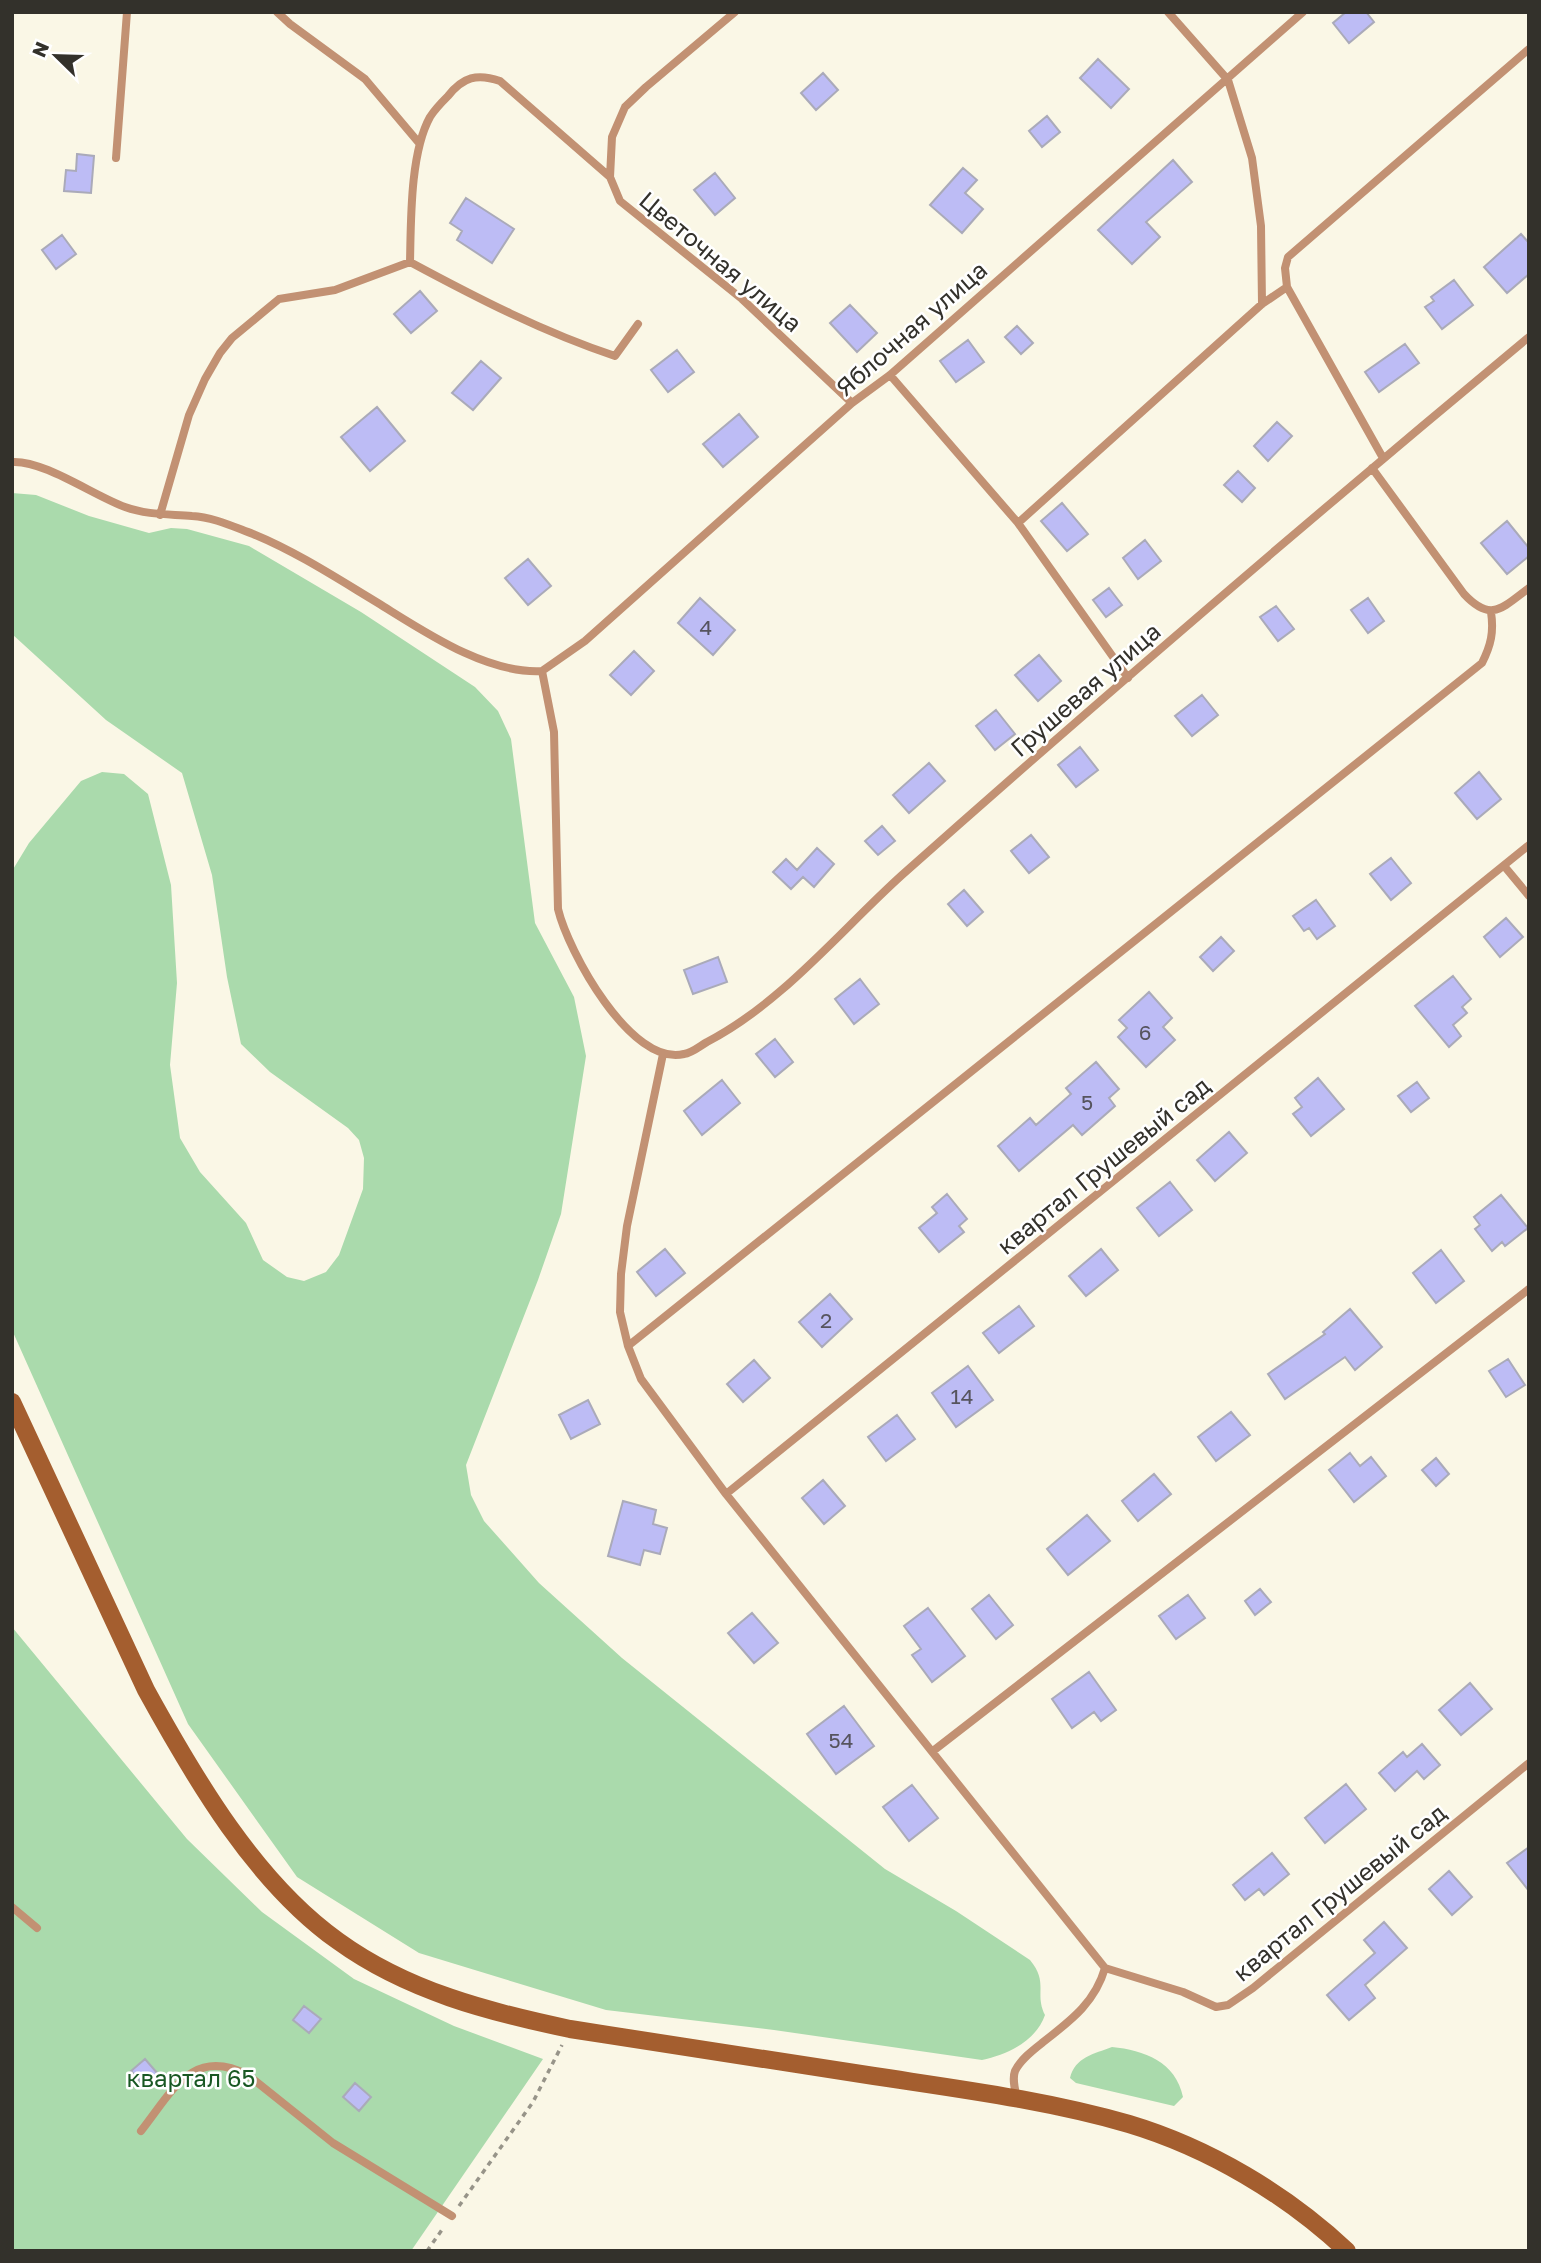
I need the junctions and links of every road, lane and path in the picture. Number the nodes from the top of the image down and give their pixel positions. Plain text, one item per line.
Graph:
1 (127, 12) edge
2 (277, 12) edge
3 (735, 12) edge
4 (1168, 12) edge
5 (1303, 12) edge
6 (1529, 49) edge
7 (1228, 80) junction
8 (419, 144) junction
9 (116, 158) dead end
10 (610, 177) junction
11 (410, 262) junction
12 (1287, 287) junction
13 (1262, 304) junction
14 (638, 324) dead end
15 (1529, 337) edge
16 (890, 375) junction
17 (852, 403) junction
18 (1383, 458) junction
19 (12, 462) edge
20 (1372, 468) junction
21 (160, 516) junction
22 (1018, 523) junction
23 (1529, 588) edge
24 (1491, 612) junction
25 (542, 671) junction
26 (1128, 678) junction
27 (1529, 845) edge
28 (1505, 867) junction
29 (1529, 896) edge
30 (663, 1054) junction
31 (1529, 1289) edge
32 (628, 1346) junction
33 (12, 1402) edge
34 (726, 1494) junction
35 (933, 1751) junction
36 (1529, 1763) edge
37 (12, 1907) edge
38 (37, 1928) dead end
39 (1105, 1968) junction
40 (570, 2029) junction
41 (1017, 2098) junction
42 (141, 2132) dead end
43 (452, 2216) junction
44 (427, 2251) edge
45 (1347, 2251) edge

1 - 9 lane
2 - 8 lane
3 - 10 lane
4 - 7 lane
5 - 7 lane, Яблочная улица
6 - 12 lane
7 - 13 lane
7 - 16 lane, Яблочная улица
8 - 10 lane
8 - 11 lane
10 - 17 lane, Цветочная улица
11 - 14 lane
11 - 21 lane
12 - 13 lane
12 - 18 lane
13 - 22 lane
15 - 18 lane, Грушевая улица
16 - 17 lane, Яблочная улица
16 - 22 lane
17 - 25 lane, Яблочная улица
18 - 20 lane, Грушевая улица
19 - 21 lane
20 - 24 lane
20 - 26 lane, Грушевая улица
21 - 25 lane
22 - 26 lane
23 - 24 lane
24 - 32 lane
25 - 30 lane
26 - 30 lane, Грушевая улица
27 - 28 lane, квартал Грушевый сад
28 - 29 lane
28 - 34 lane, квартал Грушевый сад
30 - 32 lane
31 - 35 lane
32 - 34 lane
33 - 40 street
34 - 35 lane
35 - 39 lane
36 - 39 lane, квартал Грушевый сад
37 - 38 lane
39 - 41 lane
40 - 41 street
40 - 43 path
41 - 45 street
42 - 43 lane
43 - 44 path

